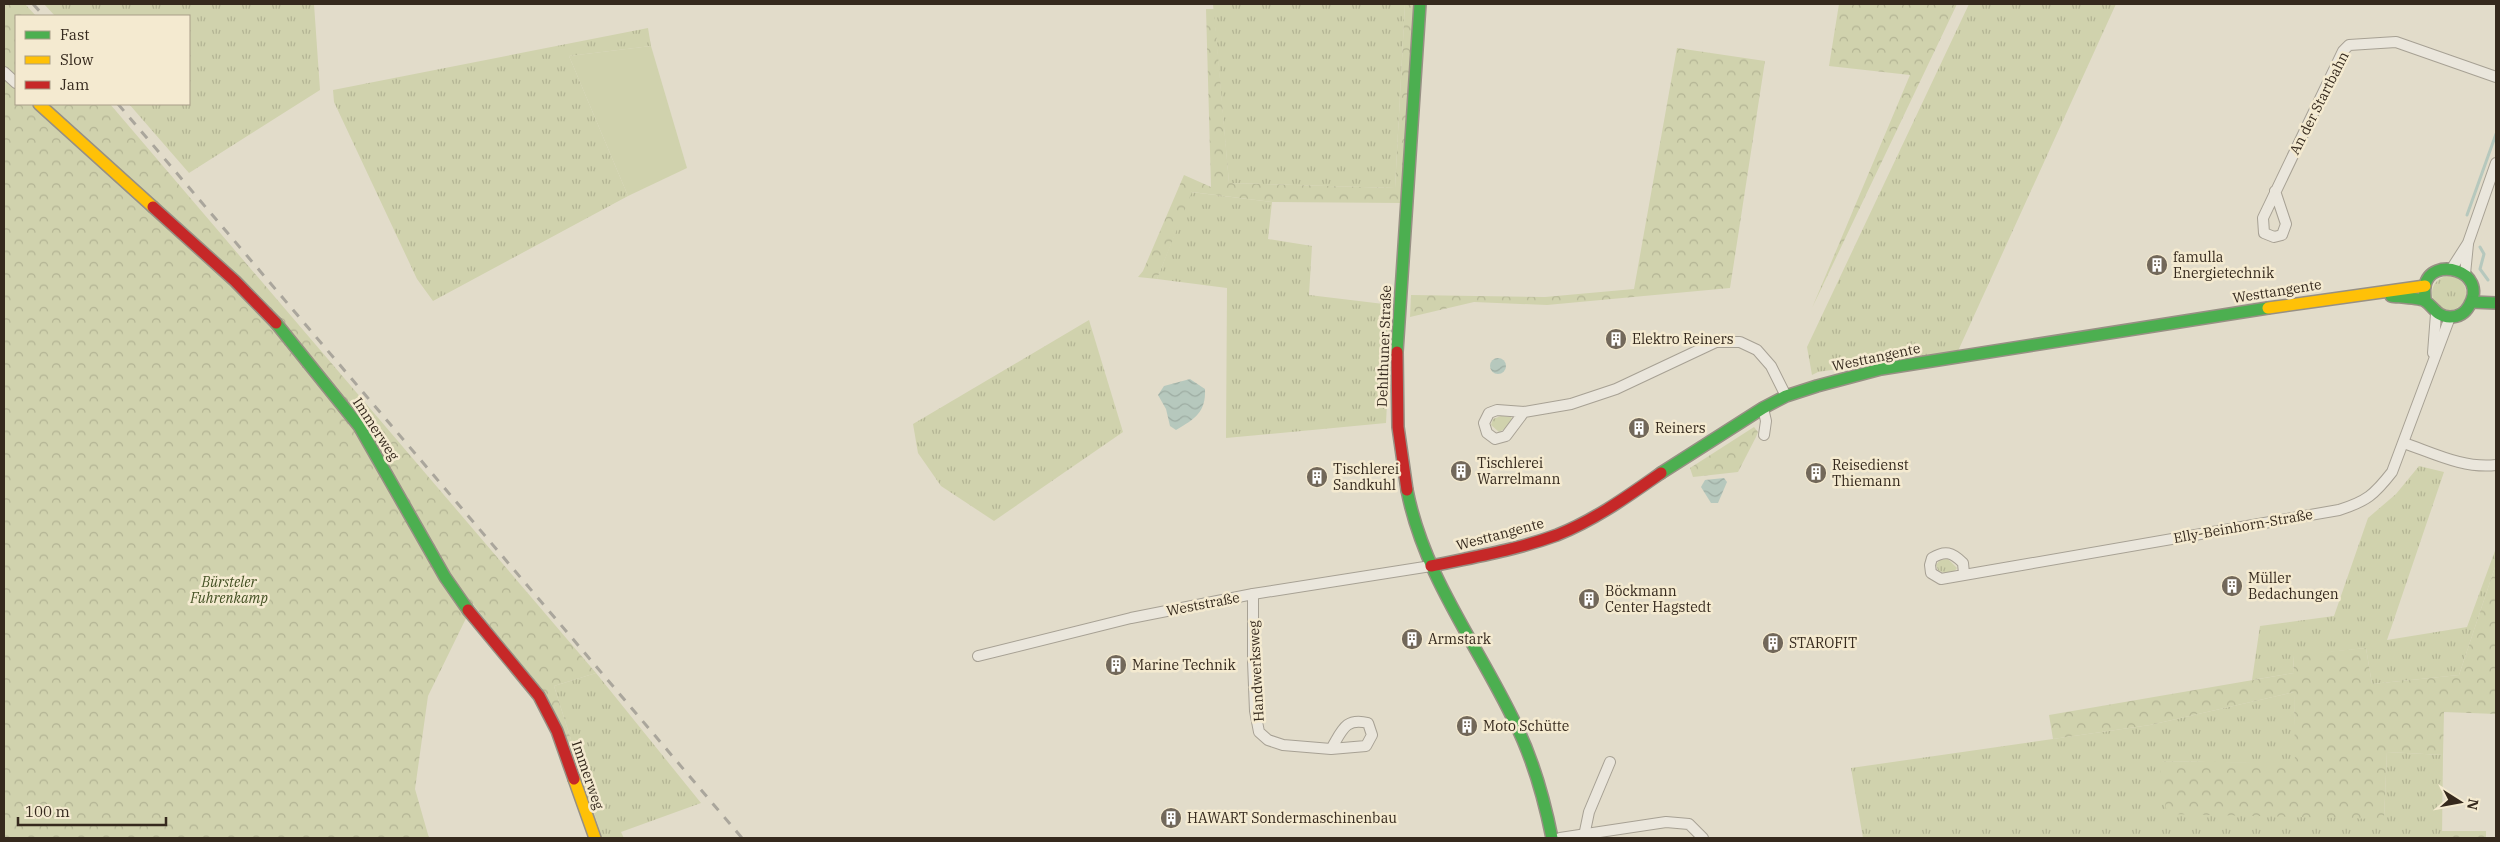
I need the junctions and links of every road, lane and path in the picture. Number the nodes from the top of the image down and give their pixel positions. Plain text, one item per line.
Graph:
1 (1420, 4) edge
2 (4, 72) edge
3 (2496, 77) edge
4 (15, 82) edge
5 (40, 105) edge
6 (2496, 163) edge
7 (2275, 191) dead end
8 (2468, 243) junction
9 (2452, 268) junction
10 (2465, 274) junction
11 (2425, 286) junction
12 (2473, 289) junction
13 (2368, 294) junction
14 (2496, 295) edge
15 (2425, 302) junction
16 (2472, 302) junction
17 (2496, 303) edge
18 (2436, 314) junction
19 (2450, 317) junction
20 (2432, 362) junction
21 (1786, 396) junction
22 (1763, 408) junction
23 (1524, 412) dead end
24 (1764, 435) dead end
25 (2404, 443) junction
26 (2496, 465) edge
27 (1431, 566) junction
28 (1964, 574) dead end
29 (1253, 594) junction
30 (978, 656) dead end
31 (1331, 748) dead end
32 (1610, 762) dead end
33 (1584, 836) junction
34 (594, 838) edge
35 (1552, 838) edge
36 (1560, 838) edge
37 (1703, 838) edge

1 - 27 street, Dehlthuner Straße
2 - 4 street
3 - 7 street, An der Startbahn
5 - 34 street, Immerweg
6 - 8 street
8 - 9 street
8 - 10 street
9 - 10 street
9 - 11 street
10 - 12 street
11 - 13 street, Westtangente
11 - 15 street
12 - 14 street
12 - 16 street
13 - 15 street, Westtangente
13 - 21 street, Westtangente
15 - 18 street
16 - 17 street
16 - 19 street
18 - 19 street
18 - 20 street, Elly-Beinhorn-Straße
19 - 20 street, Elly-Beinhorn-Straße
20 - 25 street, Elly-Beinhorn-Straße
21 - 22 street, Westtangente
21 - 23 street
22 - 24 street
22 - 27 street, Westtangente
25 - 26 street
25 - 28 street, Elly-Beinhorn-Straße
27 - 29 street, Weststraße
27 - 35 street, Dehlthuner Straße
29 - 30 street, Weststraße
29 - 31 street, Handwerksweg
32 - 33 street
33 - 36 street
33 - 37 street

